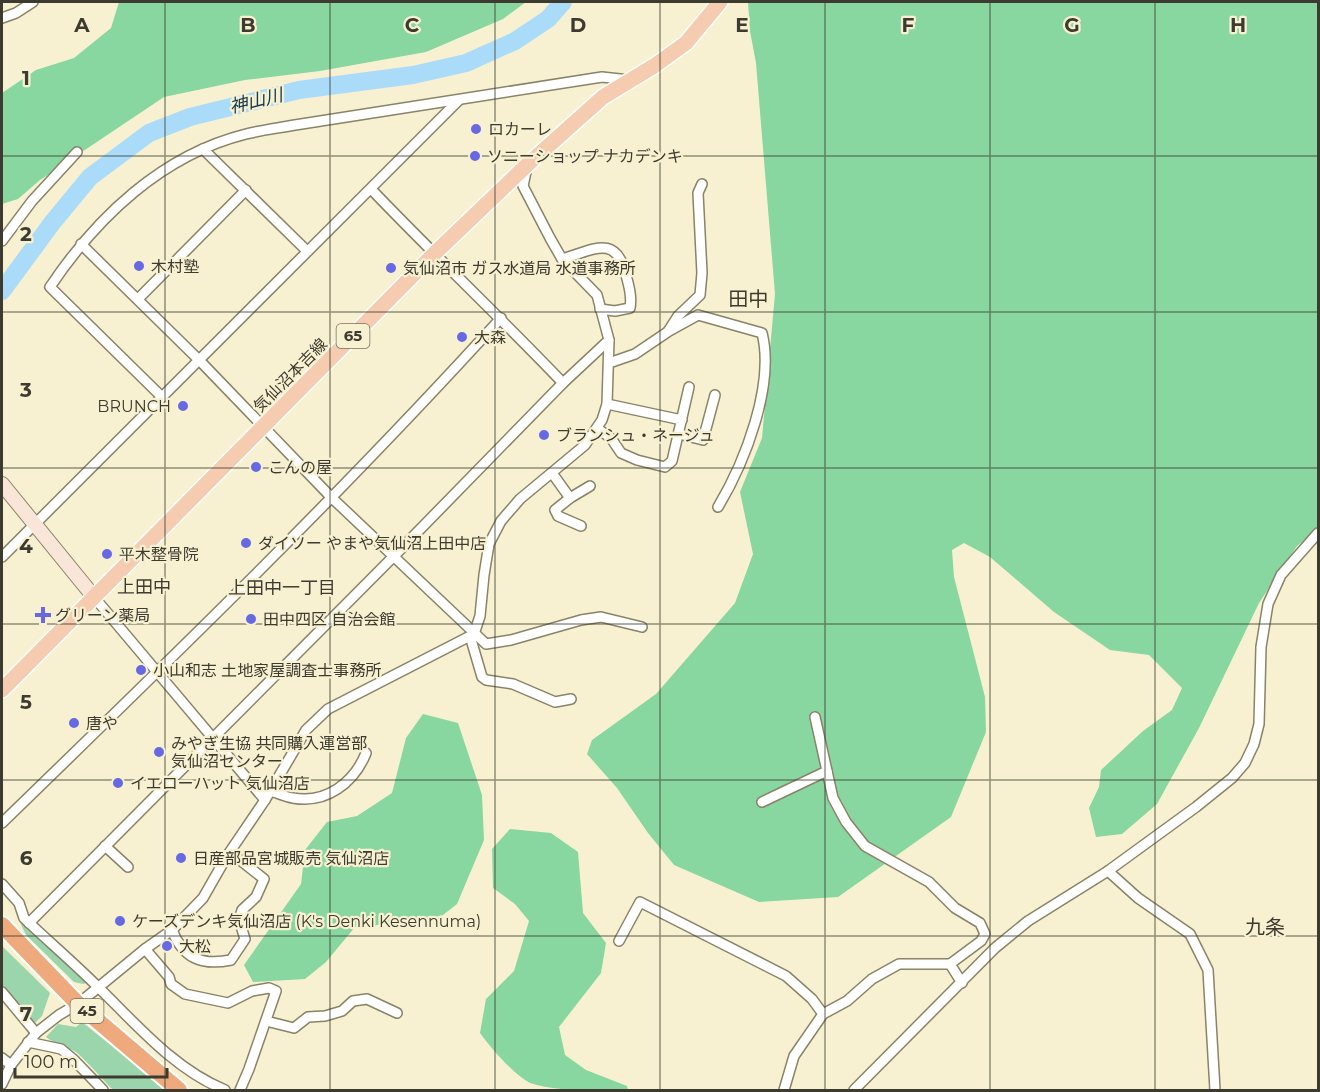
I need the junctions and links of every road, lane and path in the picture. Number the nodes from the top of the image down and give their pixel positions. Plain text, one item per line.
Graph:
1 (720, 2) edge
2 (28, 3) edge
3 (2, 18) edge
4 (629, 80) junction
5 (459, 100) junction
6 (203, 149) junction
7 (77, 152) dead end
8 (527, 165) junction
9 (702, 184) dead end
10 (371, 189) junction
11 (246, 190) junction
12 (2, 240) edge
13 (81, 244) junction
14 (307, 251) junction
15 (434, 254) junction
16 (562, 259) junction
17 (138, 299) junction
18 (600, 309) junction
19 (501, 318) junction
20 (669, 331) junction
21 (609, 340) junction
22 (200, 361) junction
23 (609, 363) junction
24 (563, 383) junction
25 (689, 387) dead end
26 (716, 395) dead end
27 (162, 397) junction
28 (607, 404) junction
29 (681, 420) junction
30 (263, 428) junction
31 (598, 429) junction
32 (679, 434) junction
33 (552, 473) junction
34 (2, 484) edge
35 (590, 486) dead end
36 (331, 497) junction
37 (570, 498) junction
38 (718, 507) dead end
39 (35, 524) junction
40 (581, 526) dead end
41 (1318, 533) edge
42 (2, 556) edge
43 (394, 556) junction
44 (94, 597) junction
45 (642, 627) dead end
46 (472, 635) junction
47 (158, 671) junction
48 (2, 690) edge
49 (571, 699) dead end
50 (815, 717) dead end
51 (213, 738) junction
52 (366, 753) dead end
53 (826, 771) junction
54 (270, 791) junction
55 (265, 800) junction
56 (762, 802) dead end
57 (2, 823) edge
58 (105, 846) junction
59 (230, 852) junction
60 (128, 867) dead end
61 (1108, 871) junction
62 (2, 884) edge
63 (29, 922) junction
64 (2, 925) edge
65 (172, 930) junction
66 (619, 941) dead end
67 (145, 949) junction
68 (950, 964) junction
69 (962, 983) junction
70 (98, 987) junction
71 (2, 992) edge
72 (78, 1004) junction
73 (397, 1013) dead end
74 (823, 1014) junction
75 (266, 1021) junction
76 (36, 1033) junction
77 (28, 1042) junction
78 (2, 1058) edge
79 (11, 1065) junction
80 (2, 1084) edge
81 (103, 1090) edge
82 (179, 1090) edge
83 (225, 1090) edge
84 (240, 1090) edge
85 (784, 1090) edge
86 (854, 1090) edge
87 (1215, 1090) edge

1 - 4 main road, 気仙沼本吉線 / 65
2 - 3 street
4 - 5 street
4 - 8 main road, 気仙沼本吉線 / 65
5 - 6 street
5 - 10 street
6 - 11 street
6 - 13 street
7 - 12 street
8 - 15 main road, 気仙沼本吉線 / 65
8 - 16 street
9 - 20 street
10 - 14 street
10 - 15 street
11 - 14 street
11 - 17 street
13 - 17 street
13 - 27 street
14 - 22 street
15 - 19 street
15 - 30 main road, 気仙沼本吉線 / 65
16 - 18 street
16 - 18 street
17 - 22 street
18 - 21 street
19 - 24 street
19 - 36 street
20 - 23 street
20 - 38 street
21 - 23 street
21 - 24 street
22 - 27 street
22 - 30 street
23 - 28 street
24 - 43 street
25 - 29 street
26 - 32 street
27 - 39 street
28 - 29 street
28 - 31 street
29 - 32 street
30 - 36 street
30 - 44 main road, 気仙沼本吉線 / 65
31 - 32 street
31 - 33 street
33 - 37 street
33 - 46 street
34 - 39 street
35 - 37 street
36 - 43 street
36 - 47 street
37 - 40 street
39 - 42 street
39 - 44 street
41 - 61 street
43 - 46 street
43 - 51 street
44 - 47 street
44 - 48 main road, 気仙沼本吉線 / 65
45 - 46 street
46 - 49 street
46 - 54 street
47 - 51 street
47 - 57 street
50 - 53 street
51 - 55 street
51 - 58 street
52 - 54 street
53 - 56 street
53 - 68 street
54 - 55 street
55 - 59 street
58 - 60 street
58 - 63 street
59 - 65 street
59 - 65 street
61 - 69 street
61 - 87 street
62 - 63 street
63 - 70 street
64 - 72 highway, 45
65 - 67 street
66 - 74 street
67 - 70 street
67 - 75 street
68 - 69 street
68 - 74 street
69 - 86 street
70 - 72 street
70 - 83 street
71 - 76 street
72 - 76 street
72 - 82 highway, 45
73 - 75 street
74 - 85 street
75 - 84 street
76 - 77 street
77 - 79 street
77 - 81 street
78 - 79 street
79 - 80 street

